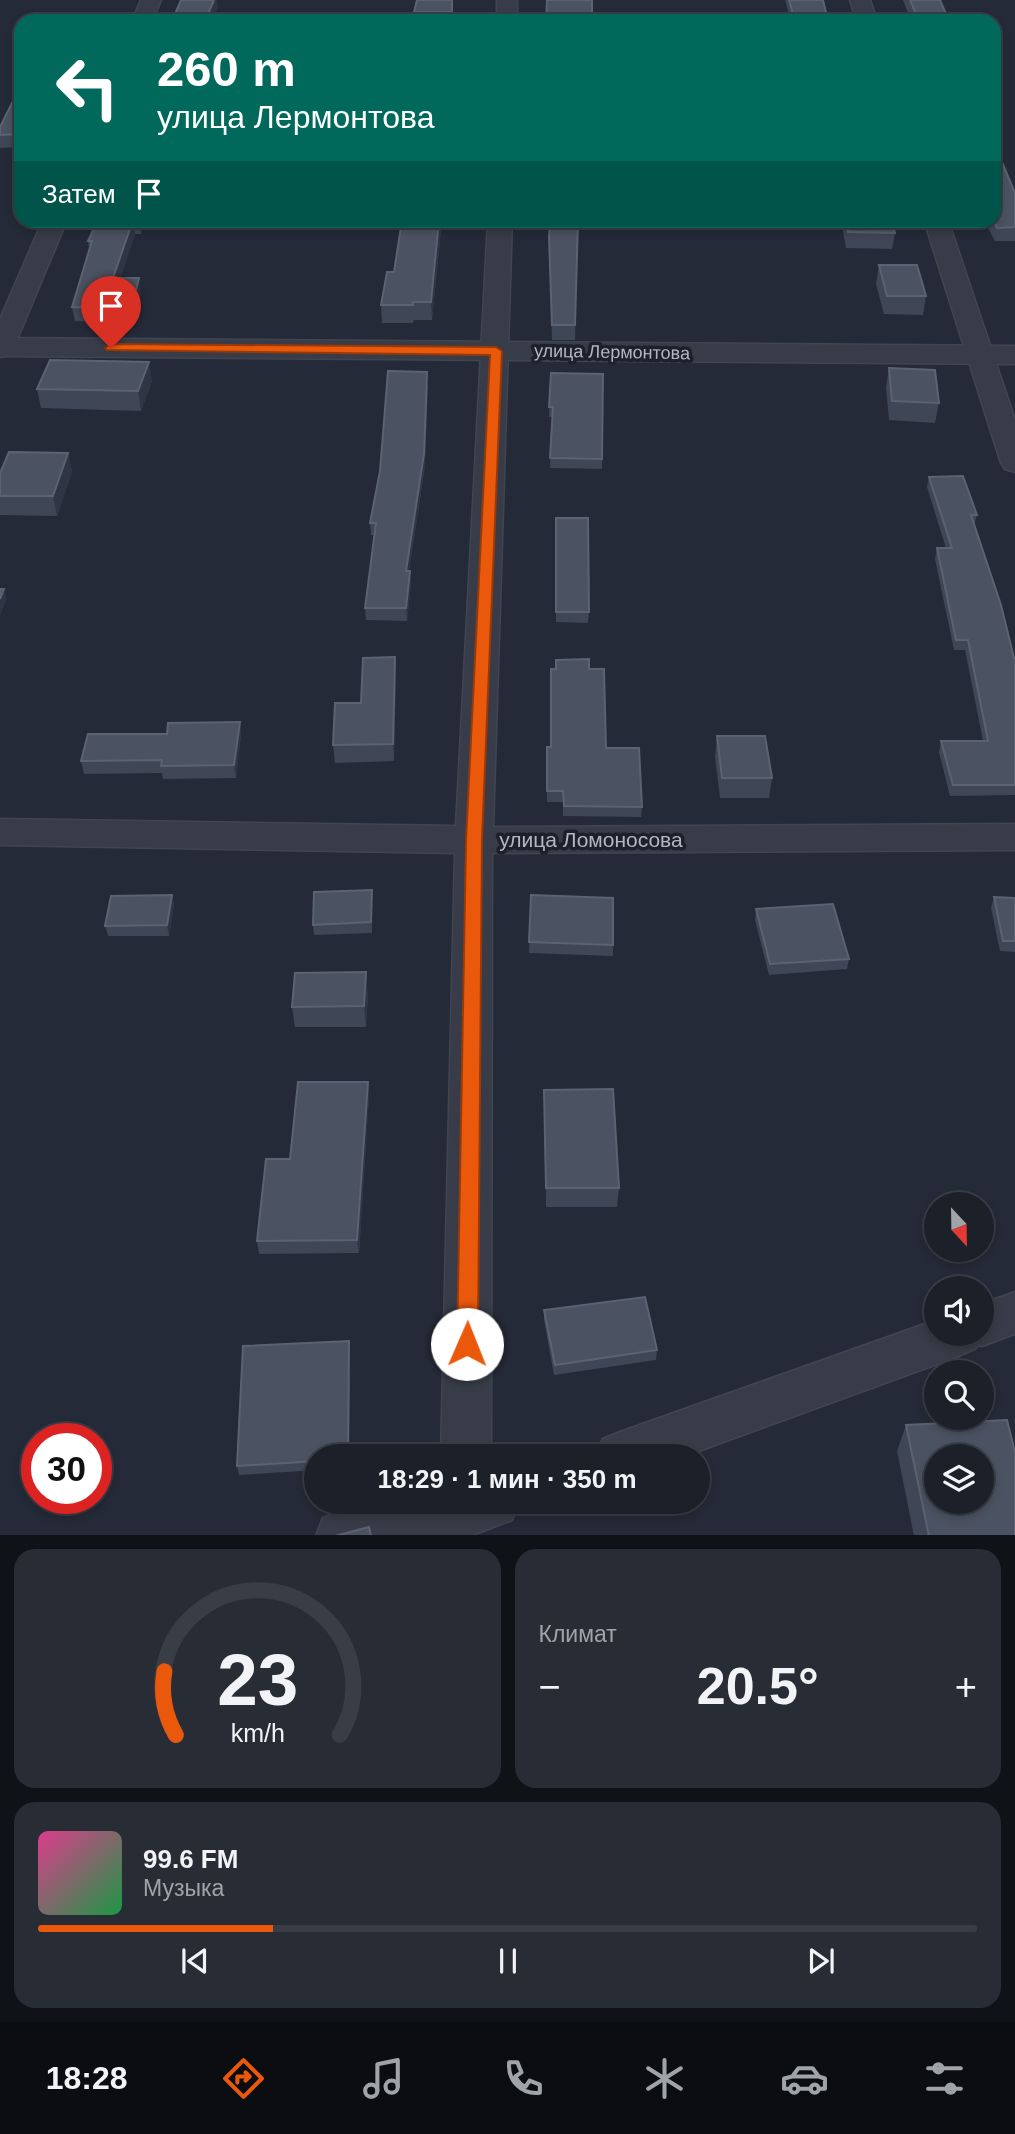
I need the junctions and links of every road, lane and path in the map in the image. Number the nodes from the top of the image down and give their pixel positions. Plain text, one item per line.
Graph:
1 (52, 228) edge
2 (500, 228) edge
3 (939, 228) edge
4 (0, 347) edge
5 (496, 351) junction
6 (982, 355) junction
7 (1015, 355) edge
8 (1015, 463) edge
9 (0, 832) edge
10 (1015, 837) edge
11 (474, 840) junction
12 (1015, 1314) edge
13 (994, 1321) edge
14 (927, 1346) edge
15 (466, 1444) edge
16 (653, 1444) edge
17 (466, 1514) edge
18 (341, 1535) edge

1 - 4 street
2 - 5 street
3 - 6 street
4 - 5 street, улица Лермонтова
5 - 6 street, улица Лермонтова
5 - 11 street
6 - 7 street, улица Лермонтова
6 - 8 street
9 - 11 street, улица Ломоносова
10 - 11 street, улица Ломоносова
11 - 15 street
12 - 13 street
14 - 16 street
17 - 18 street

